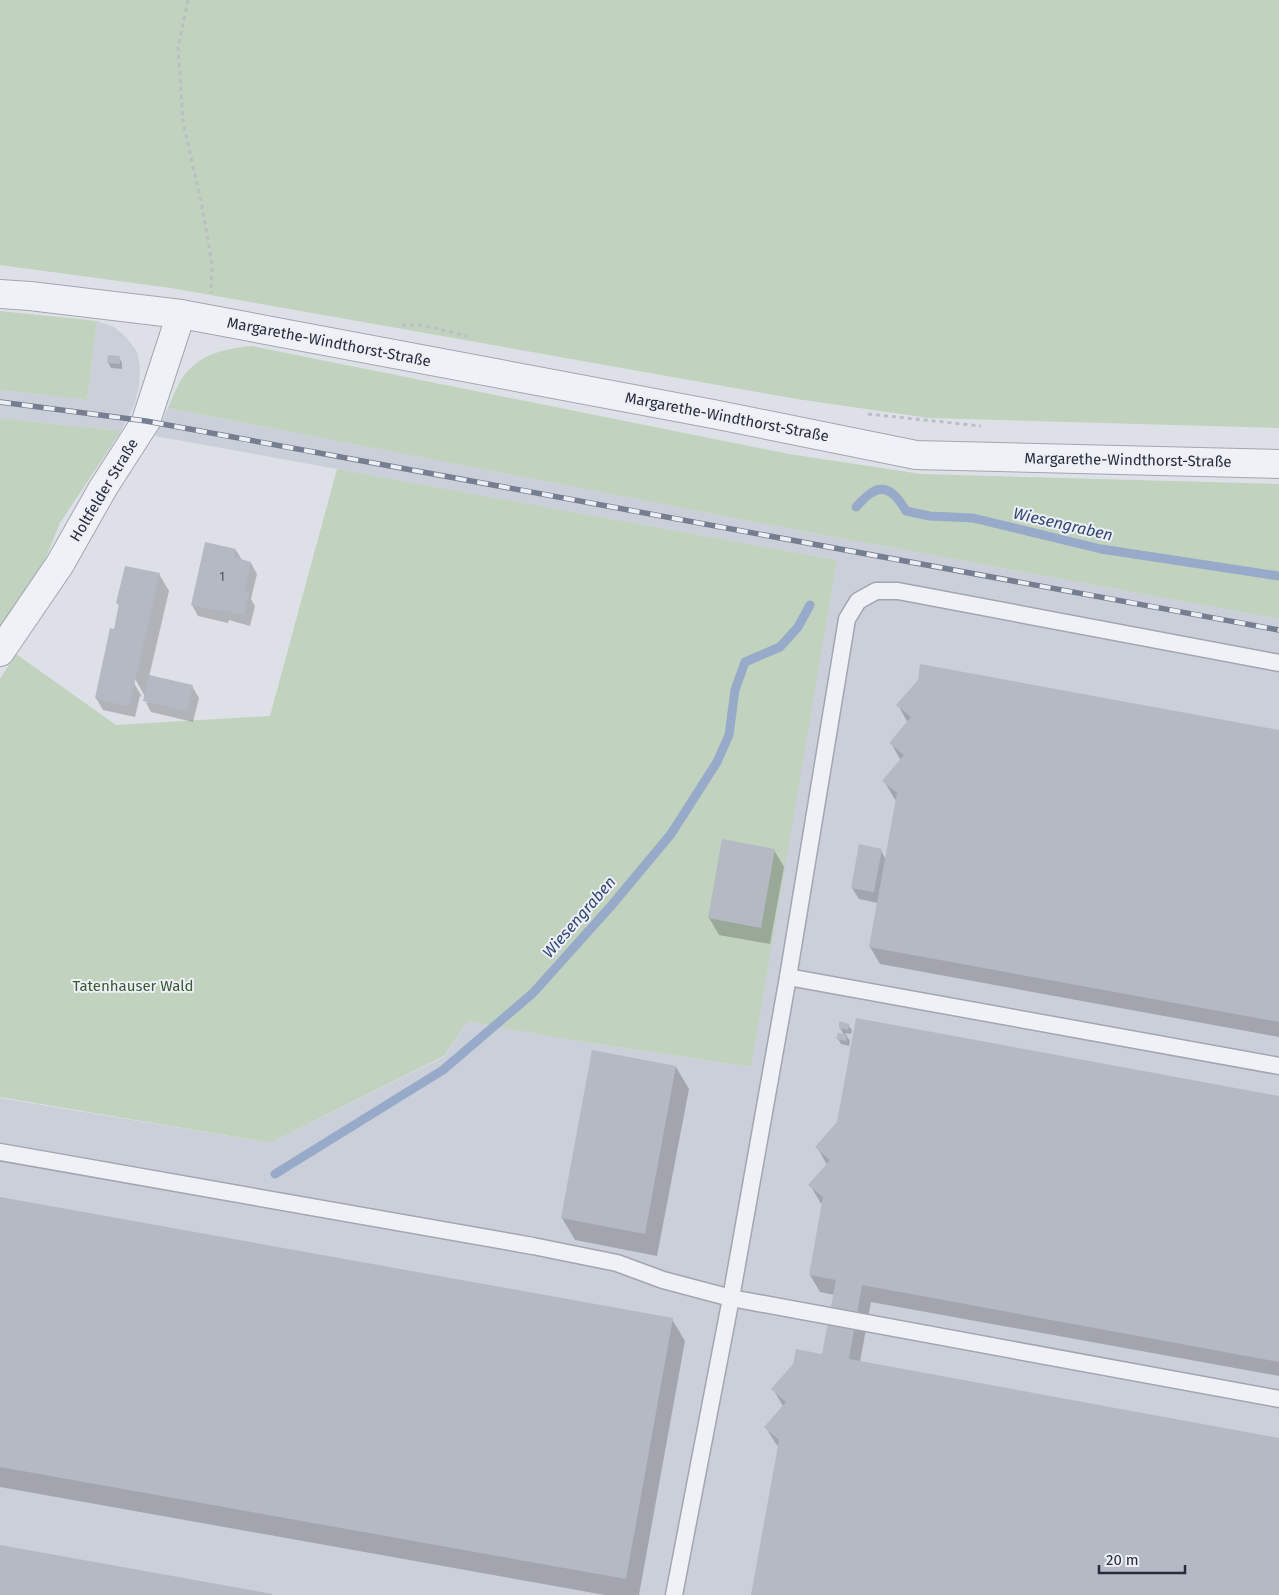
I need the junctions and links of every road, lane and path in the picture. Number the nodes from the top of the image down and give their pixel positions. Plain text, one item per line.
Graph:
1 (188, 0) edge
2 (0, 294) edge
3 (193, 316) junction
4 (402, 325) dead end
5 (469, 337) dead end
6 (867, 414) dead end
7 (986, 426) dead end
8 (1279, 464) edge
9 (0, 652) edge
10 (1279, 663) edge
11 (788, 977) junction
12 (1279, 1066) edge
13 (0, 1152) edge
14 (731, 1298) junction
15 (1279, 1399) edge
16 (674, 1595) edge

1 - 3 path
2 - 3 street, Margarethe-Windthorst-Straße
3 - 8 street, Margarethe-Windthorst-Straße
3 - 9 street, Holtfelder Straße
4 - 5 path
6 - 7 path
10 - 11 lane
11 - 12 lane
11 - 14 lane
13 - 14 lane
14 - 15 lane
14 - 16 lane

